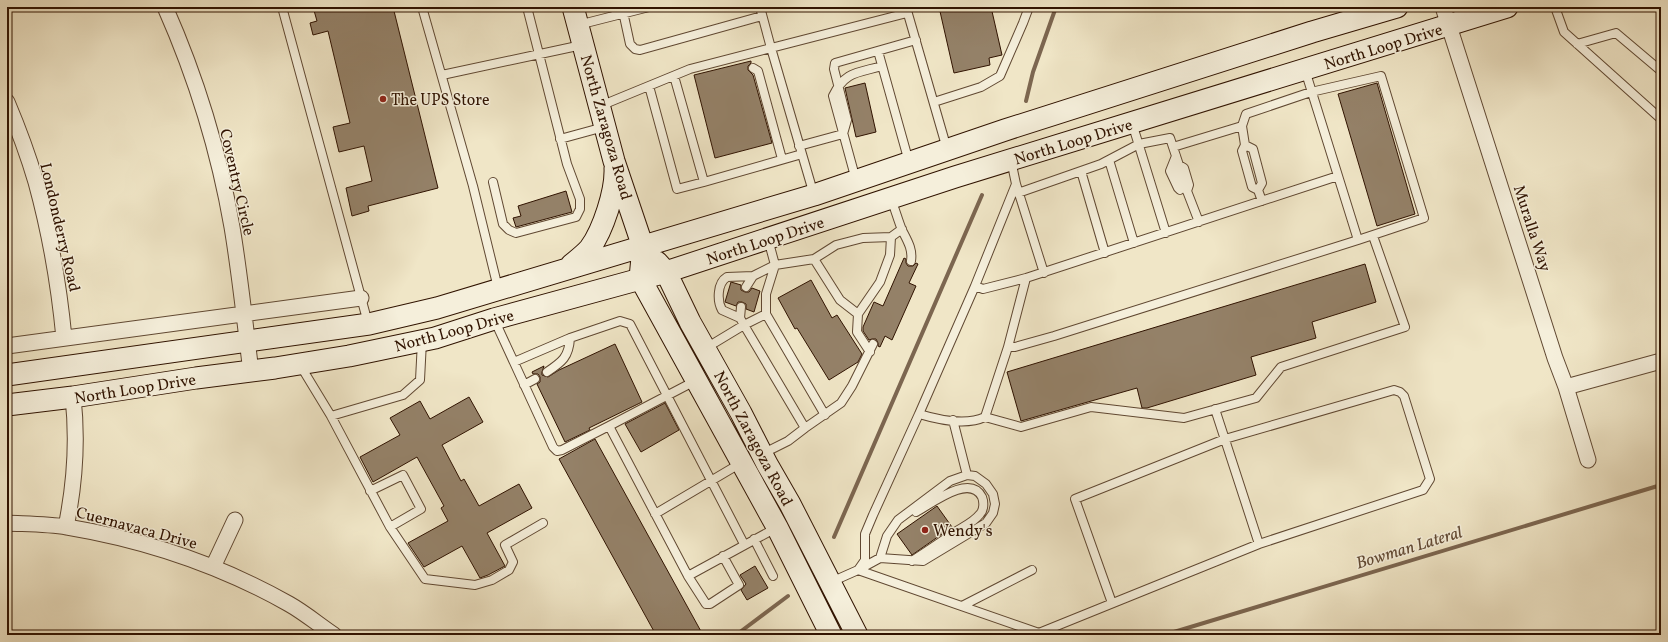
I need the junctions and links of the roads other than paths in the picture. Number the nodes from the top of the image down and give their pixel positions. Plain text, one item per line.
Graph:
1 (165, 7) edge
2 (282, 7) edge
3 (422, 7) edge
4 (527, 7) edge
5 (649, 7) edge
6 (760, 7) edge
7 (1028, 7) edge
8 (1397, 7) edge
9 (1507, 7) edge
10 (1555, 7) edge
11 (622, 10) edge
12 (907, 10) edge
13 (762, 16) junction
14 (1446, 16) edge
15 (578, 25) edge
16 (916, 40) junction
17 (1577, 44) junction
18 (771, 48) junction
19 (878, 51) junction
20 (539, 54) junction
21 (735, 58) junction
22 (743, 63) dead end
23 (882, 66) junction
24 (753, 68) dead end
25 (1304, 70) junction
26 (1661, 71) edge
27 (442, 75) junction
28 (674, 76) junction
29 (839, 84) junction
30 (649, 86) junction
31 (1311, 92) junction
32 (7, 102) edge
33 (934, 102) junction
34 (600, 106) junction
35 (1661, 119) edge
36 (1132, 123) junction
37 (1242, 126) junction
38 (605, 127) junction
39 (843, 134) junction
40 (560, 139) junction
41 (1139, 144) junction
42 (1173, 147) junction
43 (800, 150) junction
44 (947, 150) junction
45 (782, 159) junction
46 (1011, 160) junction
47 (1109, 160) junction
48 (1178, 160) junction
49 (614, 161) junction
50 (909, 162) junction
51 (1081, 171) junction
52 (1338, 176) junction
53 (955, 177) junction
54 (856, 180) junction
55 (493, 182) dead end
56 (704, 182) junction
57 (1016, 184) junction
58 (1188, 192) junction
59 (1018, 193) junction
60 (814, 195) junction
61 (891, 198) junction
62 (1262, 201) junction
63 (1199, 222) junction
64 (902, 229) junction
65 (1166, 233) junction
66 (1373, 236) junction
67 (891, 237) junction
68 (768, 238) junction
69 (1358, 240) junction
70 (1134, 243) junction
71 (643, 247) junction
72 (1105, 253) junction
73 (814, 259) junction
74 (911, 261) dead end
75 (775, 265) junction
76 (566, 269) junction
77 (666, 272) junction
78 (1044, 272) junction
79 (753, 276) junction
80 (640, 278) junction
81 (1026, 278) junction
82 (975, 286) junction
83 (746, 287) dead end
84 (499, 289) junction
85 (361, 298) junction
86 (740, 307) dead end
87 (243, 313) junction
88 (766, 314) junction
89 (858, 314) junction
90 (740, 318) junction
91 (494, 319) junction
92 (369, 324) junction
93 (744, 325) junction
94 (64, 338) junction
95 (570, 338) junction
96 (422, 340) junction
97 (247, 342) junction
98 (7, 346) edge
99 (1008, 347) junction
100 (705, 349) junction
101 (1661, 361) edge
102 (514, 362) junction
103 (300, 364) junction
104 (251, 372) junction
105 (547, 372) dead end
106 (7, 375) edge
107 (535, 379) dead end
108 (696, 380) junction
109 (524, 385) junction
110 (1566, 388) junction
111 (667, 396) junction
112 (73, 397) junction
113 (7, 405) edge
114 (1216, 409) junction
115 (920, 414) junction
116 (825, 415) junction
117 (331, 416) junction
118 (985, 417) junction
119 (953, 420) junction
120 (610, 426) junction
121 (805, 428) junction
122 (1225, 439) junction
123 (762, 454) junction
124 (1588, 460) dead end
125 (741, 463) junction
126 (967, 475) junction
127 (711, 480) junction
128 (370, 491) junction
129 (655, 514) junction
130 (235, 520) dead end
131 (898, 520) junction
132 (7, 523) edge
133 (544, 523) dead end
134 (66, 527) junction
135 (390, 527) junction
136 (777, 527) junction
137 (754, 539) junction
138 (744, 544) junction
139 (1258, 544) junction
140 (723, 556) junction
141 (880, 558) junction
142 (912, 561) junction
143 (213, 567) junction
144 (858, 570) junction
145 (1032, 570) dead end
146 (688, 576) junction
147 (773, 576) dead end
148 (830, 583) junction
149 (1112, 603) junction
150 (962, 606) junction
151 (833, 634) edge
152 (334, 635) edge
153 (857, 635) edge

1 - 87 street, Coventry Circle
2 - 85 lane
3 - 27 lane
4 - 20 lane
5 - 11 lane
6 - 13 lane
7 - 33 lane
8 - 44 main road, North Loop Drive
9 - 14 main road, North Loop Drive
10 - 17 lane
11 - 13 lane
11 - 15 lane
12 - 16 lane
12 - 18 lane
13 - 18 lane
14 - 25 main road, North Loop Drive
14 - 110 street, Muralla Way
15 - 20 lane
15 - 34 main road, North Zaragoza Road
16 - 19 lane
16 - 33 lane
17 - 26 lane
17 - 35 lane
18 - 21 lane
18 - 43 lane
19 - 23 lane
19 - 29 lane
20 - 27 lane
20 - 40 lane
21 - 22 lane
21 - 28 lane
23 - 29 lane
23 - 50 lane
24 - 45 lane
25 - 31 lane
25 - 36 main road, North Loop Drive
27 - 84 lane
28 - 30 lane
28 - 56 lane
29 - 39 lane
30 - 34 lane
30 - 56 lane
31 - 37 lane
31 - 52 lane
31 - 66 lane
32 - 94 street, Londonderry Road
33 - 44 lane
34 - 38 main road, North Zaragoza Road
36 - 41 lane
36 - 46 main road, North Loop Drive
37 - 42 lane
37 - 62 lane
38 - 40 lane
38 - 49 main road, North Zaragoza Road
39 - 43 lane
39 - 54 lane
40 - 55 lane
41 - 42 lane
41 - 47 lane
41 - 65 lane
42 - 48 lane
43 - 45 lane
43 - 60 lane
44 - 50 main road, North Loop Drive
44 - 53 main road
45 - 56 lane
46 - 53 main road, North Loop Drive
46 - 57 lane
47 - 51 lane
47 - 70 lane
48 - 58 lane
48 - 58 lane
49 - 71 main road, North Zaragoza Road
49 - 76 main road
50 - 54 main road, North Loop Drive
51 - 59 lane
51 - 72 lane
52 - 62 lane
52 - 69 lane
53 - 61 main road, North Loop Drive
54 - 60 main road, North Loop Drive
57 - 59 lane
57 - 82 lane
58 - 63 lane
59 - 78 lane
60 - 71 main road, North Loop Drive
61 - 64 lane
61 - 68 main road, North Loop Drive
62 - 63 lane
63 - 65 lane
64 - 67 lane
64 - 74 lane
65 - 70 lane
66 - 69 lane
66 - 114 lane
67 - 73 lane
67 - 89 lane
68 - 75 lane
68 - 77 main road, North Loop Drive
69 - 99 lane
70 - 72 lane
71 - 76 main road, North Loop Drive
71 - 77 main road, North Zaragoza Road
71 - 80 main road, North Zaragoza Road
72 - 78 lane
73 - 75 lane
73 - 89 lane
75 - 79 lane
75 - 88 lane
76 - 84 main road, North Loop Drive
77 - 80 main road, North Loop Drive
77 - 100 main road, North Zaragoza Road
78 - 81 lane
79 - 83 lane
79 - 90 lane
80 - 91 main road, North Loop Drive
80 - 108 main road, North Zaragoza Road
81 - 82 lane
81 - 99 lane
82 - 115 lane
84 - 92 main road, North Loop Drive
85 - 87 street
85 - 92 lane
86 - 90 lane
87 - 94 street
87 - 97 street, Coventry Circle
88 - 93 lane
88 - 116 lane
89 - 116 lane
90 - 93 lane
91 - 96 main road, North Loop Drive
91 - 102 lane
92 - 97 main road, North Loop Drive
93 - 100 lane
93 - 121 lane
94 - 98 street
95 - 102 lane
95 - 105 lane
95 - 111 lane
96 - 103 main road, North Loop Drive
96 - 117 lane
97 - 104 street, Coventry Circle
97 - 106 main road, North Loop Drive
99 - 118 lane
100 - 123 main road, North Zaragoza Road
101 - 110 street
102 - 109 lane
103 - 104 main road, North Loop Drive
103 - 117 lane
104 - 112 main road, North Loop Drive
107 - 109 lane
108 - 111 lane
108 - 125 main road, North Zaragoza Road
109 - 120 lane
110 - 124 street, Muralla Way
111 - 120 lane
111 - 127 lane
112 - 113 main road, North Loop Drive
112 - 134 street
114 - 118 lane
114 - 122 lane
115 - 119 lane
115 - 144 lane
116 - 121 lane
117 - 128 lane
118 - 119 lane
119 - 126 lane
120 - 129 lane
121 - 123 lane
122 - 139 lane
122 - 139 lane
122 - 149 lane
123 - 148 main road, North Zaragoza Road
125 - 127 lane
125 - 136 main road, North Zaragoza Road
126 - 131 lane
126 - 142 lane
127 - 129 lane
127 - 138 lane
128 - 135 lane
128 - 135 lane
129 - 146 lane
130 - 143 street
131 - 141 lane
131 - 142 lane
132 - 134 street, Cuernavaca Drive
133 - 135 lane
134 - 143 street, Cuernavaca Drive
136 - 137 lane
136 - 151 main road
137 - 138 lane
137 - 147 lane
138 - 140 lane
139 - 149 lane
140 - 146 lane
140 - 146 lane
141 - 142 lane
141 - 144 lane
143 - 152 street, Cuernavaca Drive
144 - 148 lane
144 - 150 lane
145 - 150 lane
148 - 153 main road, North Zaragoza Road
149 - 150 lane

